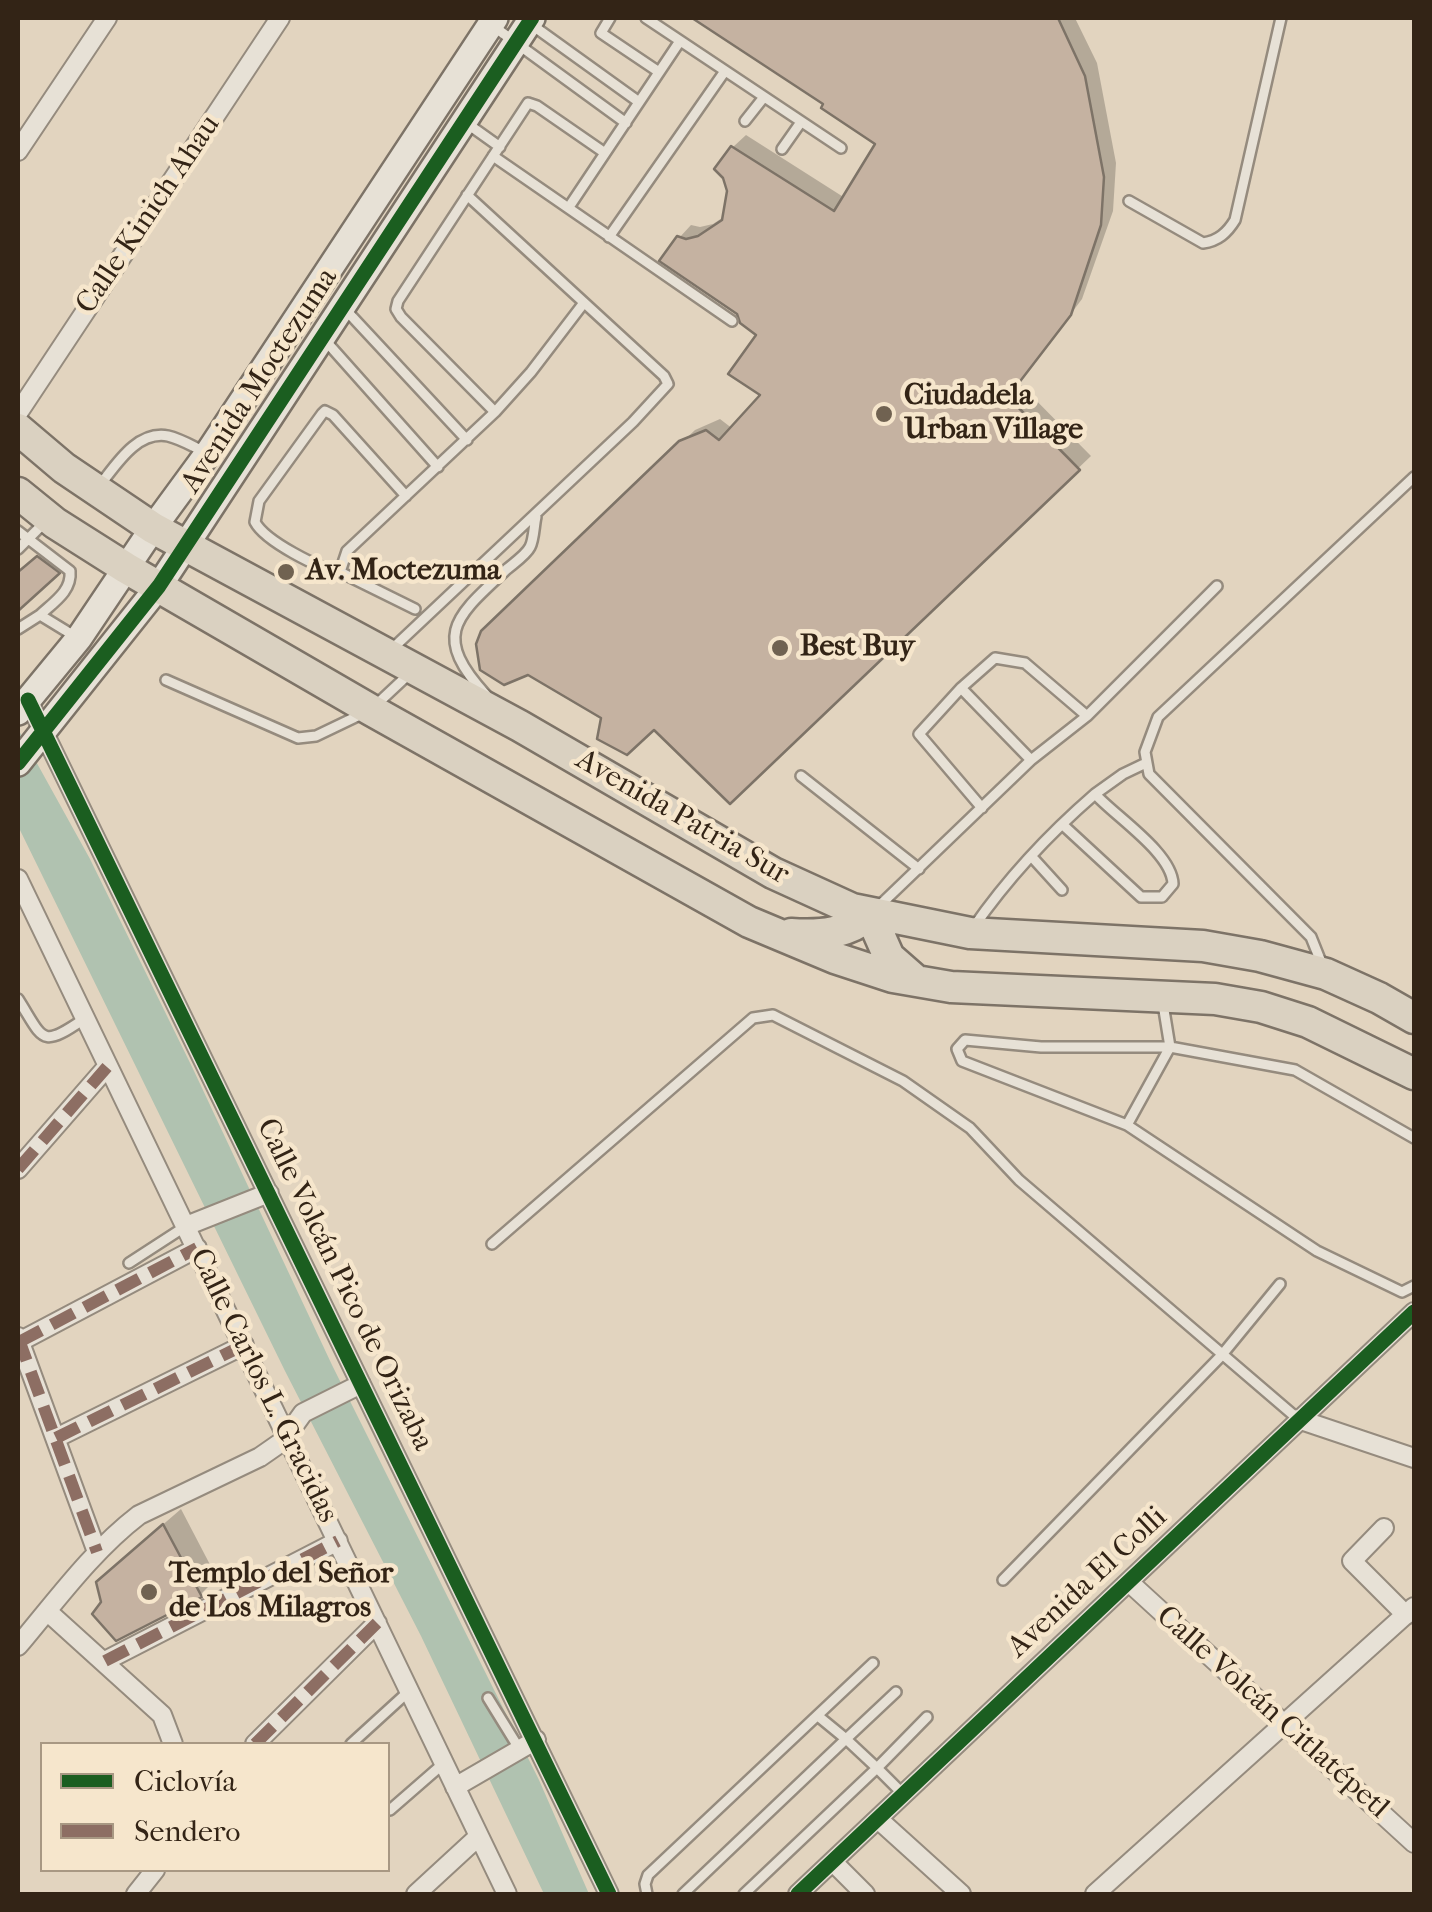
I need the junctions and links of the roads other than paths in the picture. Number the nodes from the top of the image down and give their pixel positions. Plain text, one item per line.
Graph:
1 (107, 18) edge
2 (280, 18) edge
3 (610, 18) edge
4 (646, 18) edge
5 (1281, 18) edge
6 (491, 20) edge
7 (524, 25) edge
8 (680, 41) junction
9 (726, 71) junction
10 (659, 72) junction
11 (764, 97) junction
12 (639, 102) junction
13 (463, 121) junction
14 (745, 121) dead end
15 (801, 122) junction
16 (626, 123) junction
17 (841, 148) dead end
18 (782, 149) dead end
19 (18, 151) edge
20 (496, 152) junction
21 (605, 153) junction
22 (467, 195) junction
23 (1128, 201) dead end
24 (569, 207) junction
25 (609, 237) junction
26 (583, 304) junction
27 (342, 306) junction
28 (732, 322) dead end
29 (322, 336) junction
30 (18, 412) edge
31 (495, 412) junction
32 (18, 429) edge
33 (468, 440) junction
34 (208, 454) junction
35 (438, 467) junction
36 (1414, 477) edge
37 (95, 490) junction
38 (18, 493) edge
39 (406, 496) junction
40 (536, 514) junction
41 (153, 528) junction
42 (39, 529) junction
43 (18, 531) edge
44 (91, 546) junction
45 (184, 546) junction
46 (18, 549) edge
47 (126, 568) junction
48 (70, 571) junction
49 (340, 572) junction
50 (159, 586) junction
51 (1217, 586) dead end
52 (415, 609) dead end
53 (40, 615) junction
54 (18, 629) edge
55 (79, 638) junction
56 (387, 654) junction
57 (415, 668) junction
58 (166, 680) dead end
59 (961, 688) junction
60 (22, 707) edge
61 (371, 710) junction
62 (1087, 716) junction
63 (520, 726) junction
64 (31, 747) edge
65 (1031, 760) junction
66 (1146, 764) junction
67 (801, 776) dead end
68 (1096, 794) junction
69 (982, 808) junction
70 (1063, 825) junction
71 (1032, 857) junction
72 (919, 869) junction
73 (18, 878) edge
74 (1062, 890) dead end
75 (870, 914) junction
76 (970, 933) junction
77 (778, 934) junction
78 (1326, 974) junction
79 (917, 981) junction
80 (1162, 998) junction
81 (18, 999) edge
82 (86, 1018) junction
83 (1414, 1018) edge
84 (1170, 1046) junction
85 (107, 1067) junction
86 (1414, 1074) edge
87 (1128, 1126) junction
88 (1414, 1138) edge
89 (18, 1169) edge
90 (263, 1196) junction
91 (195, 1223) junction
92 (492, 1244) dead end
93 (197, 1248) junction
94 (129, 1262) dead end
95 (1280, 1284) dead end
96 (1414, 1286) edge
97 (1414, 1312) edge
98 (18, 1339) edge
99 (244, 1345) junction
100 (1221, 1356) junction
101 (355, 1387) junction
102 (1298, 1419) junction
103 (288, 1434) junction
104 (56, 1438) junction
105 (1414, 1458) edge
106 (1384, 1528) dead end
107 (338, 1541) junction
108 (97, 1552) junction
109 (1003, 1580) dead end
110 (1130, 1583) junction
111 (47, 1611) junction
112 (1410, 1612) edge
113 (377, 1623) junction
114 (18, 1646) edge
115 (105, 1660) junction
116 (873, 1663) dead end
117 (410, 1690) junction
118 (896, 1692) dead end
119 (488, 1698) dead end
120 (818, 1716) junction
121 (928, 1718) dead end
122 (1285, 1724) junction
123 (846, 1739) junction
124 (172, 1742) edge
125 (257, 1742) edge
126 (353, 1742) edge
127 (528, 1745) junction
128 (444, 1763) junction
129 (876, 1768) junction
130 (455, 1786) junction
131 (903, 1794) junction
132 (390, 1810) edge
133 (878, 1819) junction
134 (1411, 1834) edge
135 (479, 1836) junction
136 (832, 1862) junction
137 (153, 1872) edge
138 (136, 1894) edge
139 (416, 1894) edge
140 (507, 1894) edge
141 (610, 1894) edge
142 (648, 1894) edge
143 (683, 1894) edge
144 (744, 1894) edge
145 (798, 1894) edge
146 (865, 1894) edge
147 (961, 1894) edge
148 (1095, 1894) edge

1 - 19 street
2 - 30 street, Calle Kinich Ahau
3 - 10 lane
4 - 8 lane
5 - 23 lane
6 - 7 lane
6 - 34 street, Avenida Moctezuma
7 - 12 lane
7 - 13 street, Avenida Moctezuma
7 - 16 lane
8 - 9 lane
8 - 10 lane
9 - 11 lane
9 - 25 lane
10 - 12 lane
11 - 14 lane
11 - 15 lane
12 - 16 lane
13 - 20 lane
13 - 27 street, Avenida Moctezuma
15 - 17 lane
15 - 18 lane
16 - 21 lane
20 - 21 lane
20 - 22 lane
20 - 24 lane
21 - 24 lane
22 - 26 lane
22 - 31 lane
24 - 25 lane
25 - 28 lane
26 - 31 lane
26 - 40 lane
27 - 29 street, Avenida Moctezuma
27 - 33 lane
29 - 35 lane
29 - 45 street, Avenida Moctezuma
31 - 33 lane
32 - 37 main road, Avenida Patria Sur
33 - 35 lane
34 - 37 lane
34 - 41 street, Avenida Moctezuma
35 - 39 lane
36 - 66 lane
37 - 41 main road, Avenida Patria Sur
38 - 42 main road, Avenida Patria Sur
39 - 49 lane
39 - 49 lane
40 - 56 lane
40 - 63 lane
41 - 45 main road, Avenida Patria Sur
41 - 47 street, Avenida Moctezuma
42 - 43 lane
42 - 44 main road, Avenida Patria Sur
42 - 46 lane
42 - 48 lane
44 - 47 main road, Avenida Patria Sur
44 - 48 lane
45 - 50 street, Avenida Moctezuma
45 - 56 main road, Avenida Patria Sur
47 - 50 main road, Avenida Patria Sur
47 - 55 street, Avenida Moctezuma
48 - 53 lane
49 - 52 lane
50 - 61 main road, Avenida Patria Sur
50 - 64 street, Avenida Moctezuma
51 - 62 lane
53 - 54 lane
53 - 55 lane
55 - 60 street, Avenida Moctezuma
56 - 57 main road, Avenida Patria Sur
57 - 61 lane
57 - 63 main road, Avenida Patria Sur
58 - 61 lane
59 - 62 lane
59 - 65 lane
59 - 69 lane
60 - 64 street, Calle Volcán Pico de Orizaba
61 - 77 main road, Avenida Patria Sur
62 - 65 lane
63 - 75 main road, Avenida Patria Sur
64 - 90 street, Calle Volcán Pico de Orizaba
65 - 69 lane
66 - 68 lane
66 - 78 lane
67 - 72 lane
68 - 70 lane
68 - 70 lane
69 - 72 lane
70 - 71 lane
71 - 74 lane
71 - 76 lane
72 - 75 lane
73 - 82 street, Calle Carlos L. Gracidas
75 - 76 main road, Avenida Patria Sur
75 - 77 main road
75 - 79 main road
76 - 78 main road, Avenida Patria Sur
77 - 79 main road, Avenida Patria Sur
78 - 83 main road, Avenida Patria Sur
79 - 80 main road, Avenida Patria Sur
80 - 84 lane
80 - 86 main road, Avenida Patria Sur
81 - 82 lane
82 - 85 street, Calle Carlos L. Gracidas
84 - 87 lane
84 - 87 lane
84 - 88 lane
85 - 89 street
85 - 91 street, Calle Carlos L. Gracidas
87 - 96 lane
90 - 91 street
90 - 101 street, Calle Volcán Pico de Orizaba
91 - 93 street, Calle Carlos L. Gracidas
91 - 94 lane
92 - 100 lane
93 - 98 street
93 - 99 street, Calle Carlos L. Gracidas
95 - 100 lane
97 - 102 street, Avenida El Colli
98 - 104 street
99 - 103 street, Calle Carlos L. Gracidas
99 - 104 street
100 - 102 lane
100 - 109 lane
101 - 103 street
101 - 127 street, Calle Volcán Pico de Orizaba
102 - 105 street
102 - 110 street, Avenida El Colli
103 - 107 street, Calle Carlos L. Gracidas
103 - 108 street
104 - 108 street
106 - 112 street
107 - 113 street, Calle Carlos L. Gracidas
107 - 115 street
108 - 111 street
110 - 122 street, Calle Volcán Citlatépetl
110 - 131 street, Avenida El Colli
111 - 114 street
111 - 115 street
112 - 122 street
113 - 117 street, Calle Carlos L. Gracidas
113 - 125 street
115 - 124 street
116 - 120 lane
117 - 126 lane
117 - 128 street, Calle Carlos L. Gracidas
118 - 123 lane
119 - 127 lane
120 - 123 lane
120 - 142 lane
121 - 129 lane
122 - 134 street, Calle Volcán Citlatépetl
122 - 148 street
123 - 129 lane
123 - 143 lane
127 - 130 street
127 - 141 street, Calle Volcán Pico de Orizaba
128 - 130 street, Calle Carlos L. Gracidas
128 - 132 lane
129 - 131 lane
129 - 144 lane
130 - 135 street, Calle Carlos L. Gracidas
131 - 133 street, Avenida El Colli
133 - 136 street, Avenida El Colli
133 - 147 street
135 - 139 street
135 - 140 street, Calle Carlos L. Gracidas
136 - 145 street, Avenida El Colli
136 - 146 street
137 - 138 street

